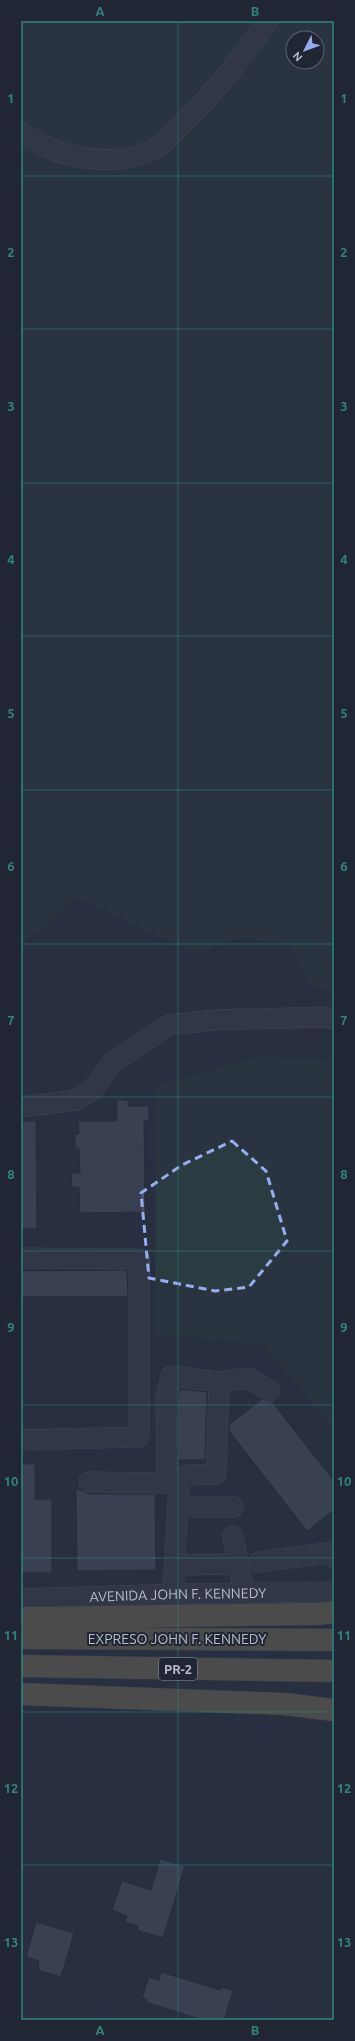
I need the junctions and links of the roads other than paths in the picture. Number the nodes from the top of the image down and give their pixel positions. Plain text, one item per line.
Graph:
1 (268, 21) edge
2 (21, 132) edge
3 (334, 1019) edge
4 (21, 1107) edge
5 (21, 1258) edge
6 (219, 1382) junction
7 (270, 1391) dead end
8 (21, 1440) edge
9 (89, 1482) dead end
10 (173, 1483) junction
11 (178, 1507) junction
12 (233, 1507) dead end
13 (233, 1536) dead end
14 (334, 1553) edge
15 (259, 1562) dead end
16 (239, 1564) junction
17 (175, 1565) junction
18 (334, 1592) edge
19 (244, 1593) junction
20 (173, 1594) junction
21 (21, 1598) edge
22 (334, 1612) edge
23 (21, 1618) edge
24 (21, 1638) edge
25 (334, 1640) edge
26 (21, 1666) edge
27 (334, 1672) edge
28 (21, 1694) edge
29 (334, 1698) edge
30 (284, 1704) junction
31 (334, 1710) edge

1 - 2 street
3 - 4 street
5 - 8 street
6 - 7 street
6 - 10 street
6 - 10 street
9 - 10 street
10 - 11 street
11 - 12 street
11 - 17 street
13 - 16 street
14 - 15 street
16 - 17 street
16 - 19 street
17 - 20 street
18 - 19 street, AVENIDA JOHN F. KENNEDY
19 - 20 street, AVENIDA JOHN F. KENNEDY
20 - 21 street, AVENIDA JOHN F. KENNEDY
22 - 23 highway
24 - 25 highway, EXPRESO JOHN F. KENNEDY / PR-2
26 - 27 highway, EXPRESO JOHN F. KENNEDY / PR-2
28 - 30 highway
29 - 30 highway
30 - 31 highway

